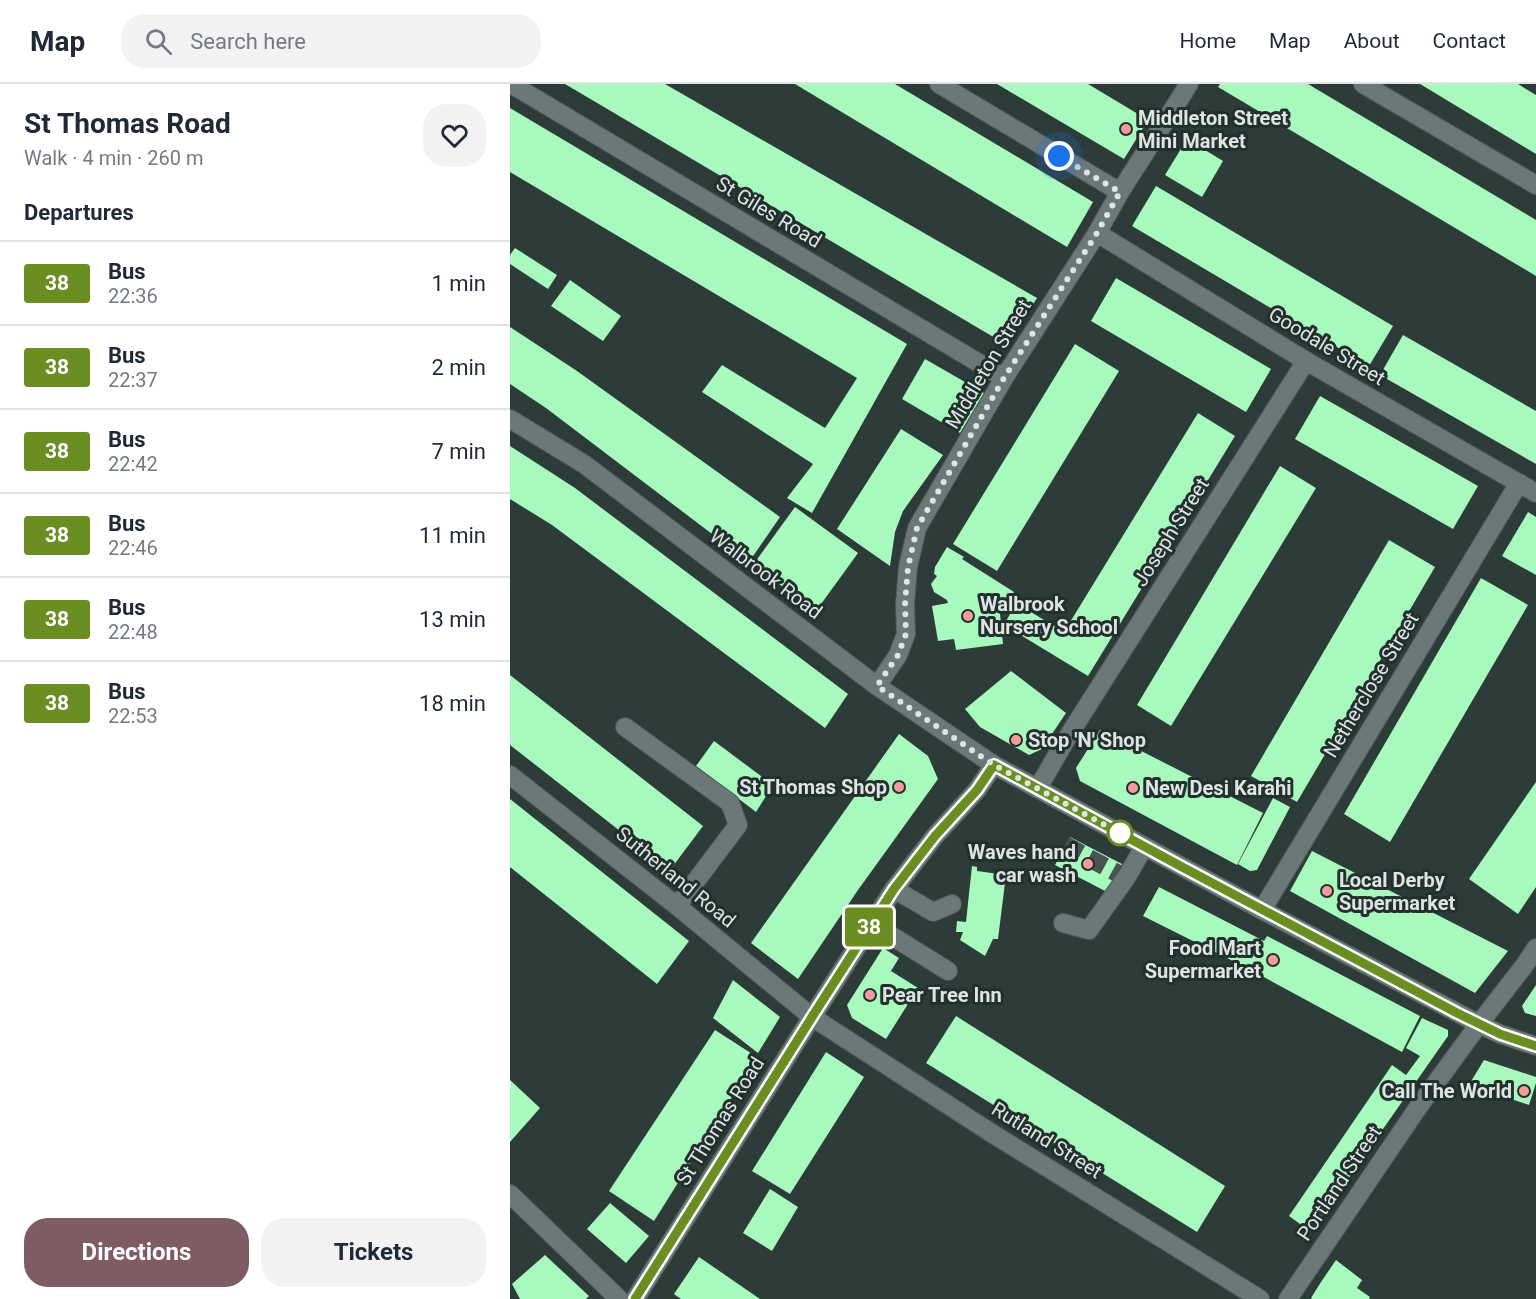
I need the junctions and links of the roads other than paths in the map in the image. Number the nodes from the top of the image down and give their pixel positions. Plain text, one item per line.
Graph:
1 (512, 84) edge
2 (939, 84) edge
3 (1189, 84) edge
4 (1363, 84) edge
5 (1536, 184) edge
6 (1120, 192) junction
7 (1097, 233) junction
8 (1306, 361) junction
9 (1004, 378) junction
10 (510, 418) edge
11 (1519, 483) junction
12 (1536, 493) edge
13 (877, 686) junction
14 (625, 727) dead end
15 (994, 765) junction
16 (510, 775) edge
17 (1038, 788) junction
18 (1144, 847) junction
19 (894, 889) junction
20 (952, 904) dead end
21 (677, 906) junction
22 (1262, 910) junction
23 (1063, 922) dead end
24 (871, 923) junction
25 (1536, 948) edge
26 (948, 971) dead end
27 (812, 1017) junction
28 (1479, 1024) junction
29 (1536, 1046) edge
30 (510, 1194) edge
31 (619, 1299) edge
32 (635, 1299) edge
33 (1260, 1299) edge
34 (1288, 1299) edge

1 - 9 street, St Giles Road
2 - 6 street
3 - 6 street, Middleton Street
4 - 5 street
6 - 7 street, Middleton Street
7 - 8 street, Goodale Street
7 - 9 street, Middleton Street
8 - 11 street, Goodale Street
8 - 17 street, Joseph Street
9 - 13 street, Middleton Street
10 - 13 street, Walbrook Road
11 - 12 street, Goodale Street
11 - 22 street, Netherclose Street
13 - 15 street, Walbrook Road
14 - 21 street
15 - 17 street
15 - 19 street, St Thomas Road
16 - 21 street, Sutherland Road
17 - 18 street
18 - 22 street
18 - 23 street
19 - 20 street
19 - 24 street, St Thomas Road
21 - 27 street, Sutherland Road
22 - 28 street
24 - 26 street
24 - 27 street, St Thomas Road
25 - 28 street, Portland Street
27 - 32 street, St Thomas Road
27 - 33 street, Rutland Street
28 - 29 street
28 - 34 street, Portland Street
30 - 31 street

